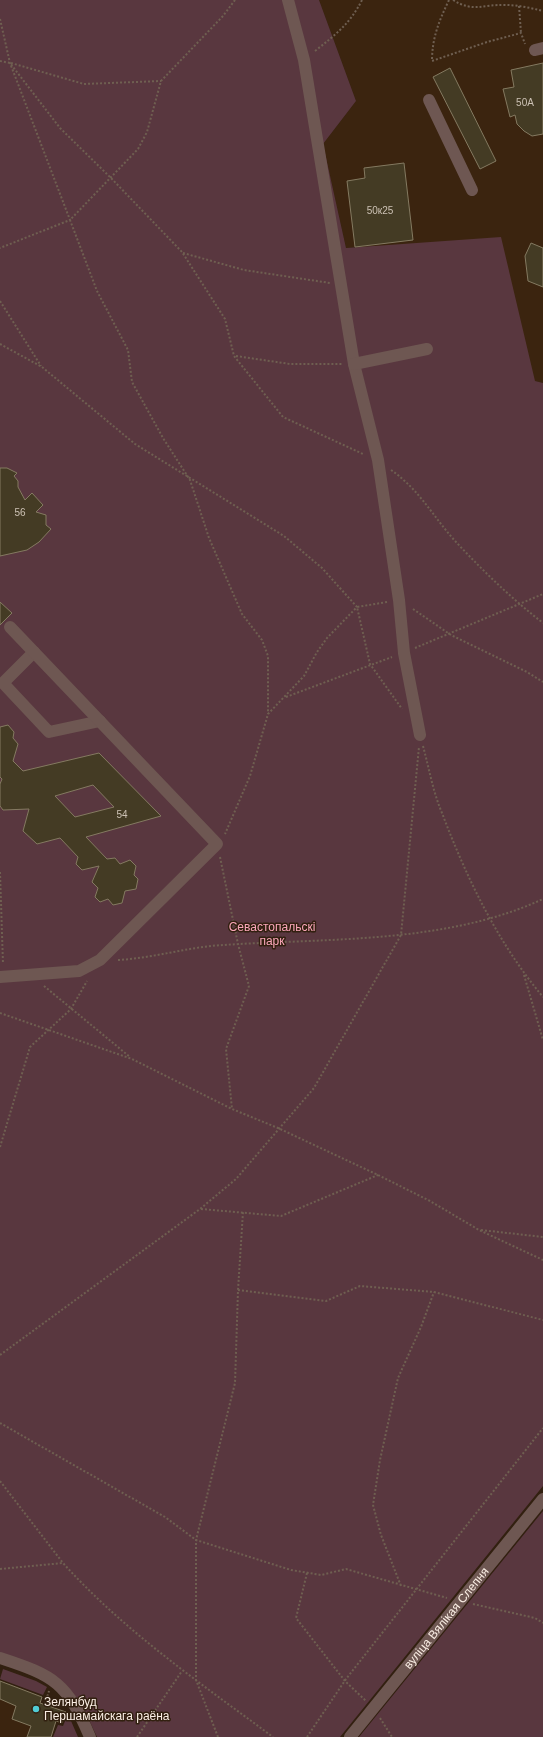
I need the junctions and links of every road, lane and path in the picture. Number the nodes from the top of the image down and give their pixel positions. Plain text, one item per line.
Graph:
1 (235, 0) edge
2 (288, 0) edge
3 (362, 0) edge
4 (449, 0) edge
5 (453, 0) edge
6 (519, 6) junction
7 (543, 11) edge
8 (0, 19) edge
9 (521, 33) junction
10 (539, 49) edge
11 (304, 60) junction
12 (0, 61) edge
13 (10, 63) junction
14 (161, 81) junction
15 (429, 100) dead end
16 (111, 178) junction
17 (472, 190) dead end
18 (70, 220) junction
19 (0, 248) edge
20 (182, 252) junction
21 (341, 285) junction
22 (0, 301) edge
23 (0, 344) edge
24 (427, 349) dead end
25 (234, 356) junction
26 (354, 364) junction
27 (42, 367) junction
28 (378, 460) junction
29 (190, 480) junction
30 (543, 594) edge
31 (399, 600) junction
32 (520, 605) junction
33 (357, 607) junction
34 (543, 623) edge
35 (10, 627) dead end
36 (34, 652) junction
37 (543, 682) edge
38 (268, 714) junction
39 (406, 715) dead end
40 (100, 721) junction
41 (420, 734) junction
42 (217, 844) junction
43 (0, 872) edge
44 (543, 899) edge
45 (489, 919) junction
46 (401, 935) junction
47 (238, 944) junction
48 (100, 960) junction
49 (524, 974) junction
50 (31, 975) junction
51 (2, 977) edge
52 (89, 978) dead end
53 (543, 997) edge
54 (71, 1009) junction
55 (0, 1012) edge
56 (48, 1030) junction
57 (543, 1040) edge
58 (132, 1059) junction
59 (232, 1109) junction
60 (278, 1128) junction
61 (0, 1147) edge
62 (378, 1175) junction
63 (200, 1209) junction
64 (243, 1212) junction
65 (478, 1230) junction
66 (543, 1237) edge
67 (543, 1260) edge
68 (238, 1290) junction
69 (434, 1292) junction
70 (543, 1320) edge
71 (0, 1354) edge
72 (0, 1423) edge
73 (543, 1428) edge
74 (0, 1481) edge
75 (543, 1499) edge
76 (196, 1540) junction
77 (63, 1563) junction
78 (0, 1569) edge
79 (307, 1573) junction
80 (401, 1586) junction
81 (416, 1590) junction
82 (460, 1602) junction
83 (543, 1623) edge
84 (0, 1658) edge
85 (182, 1670) junction
86 (196, 1680) junction
87 (345, 1681) junction
88 (50, 1686) dead end
89 (45, 1704) dead end
90 (374, 1708) junction
91 (90, 1737) edge
92 (137, 1737) edge
93 (218, 1737) edge
94 (273, 1737) edge
95 (307, 1737) edge
96 (350, 1737) edge
97 (392, 1737) edge

1 - 14 path
2 - 11 street
3 - 11 path
4 - 9 path
5 - 6 path
6 - 7 path
6 - 9 path
8 - 13 path
9 - 10 path
11 - 21 street
12 - 13 path
13 - 14 path
13 - 16 path
13 - 18 path
14 - 16 path
15 - 17 street
16 - 18 path
16 - 20 path
18 - 19 path
18 - 29 path
20 - 21 path
20 - 25 path
21 - 26 street
22 - 27 path
23 - 27 path
24 - 26 street
25 - 26 path
25 - 28 path
26 - 28 street
27 - 29 path
28 - 31 street
28 - 32 path
29 - 33 path
29 - 38 path
30 - 32 path
31 - 33 path
31 - 37 path
31 - 41 street
32 - 34 path
33 - 38 path
33 - 39 path
35 - 36 street
36 - 40 street
36 - 40 street
38 - 42 path
40 - 42 street
41 - 45 path
41 - 46 path
42 - 47 path
42 - 48 street
43 - 51 path
44 - 45 path
45 - 46 path
45 - 49 path
46 - 47 path
46 - 60 path
47 - 48 path
47 - 59 path
48 - 50 street
49 - 53 path
49 - 57 path
50 - 51 street
50 - 54 path
52 - 54 path
54 - 56 path
54 - 58 path
55 - 56 path
56 - 58 path
56 - 61 path
58 - 59 path
59 - 60 path
60 - 62 path
60 - 63 path
62 - 64 path
62 - 65 path
63 - 64 path
63 - 71 path
64 - 68 path
65 - 66 path
65 - 67 path
68 - 69 path
68 - 76 path
69 - 70 path
69 - 80 path
72 - 76 path
73 - 81 path
74 - 77 path
75 - 82 street, вуліца Вялікая Слепня
76 - 79 path
76 - 86 path
77 - 78 path
77 - 85 path
79 - 80 path
79 - 87 path
80 - 81 path
81 - 82 path
81 - 87 path
82 - 83 path
82 - 90 street, вуліца Вялікая Слепня
84 - 91 street
85 - 86 path
85 - 92 path
86 - 93 path
86 - 94 path
87 - 90 path
87 - 95 path
88 - 89 path
90 - 96 street, вуліца Вялікая Слепня
90 - 97 path

